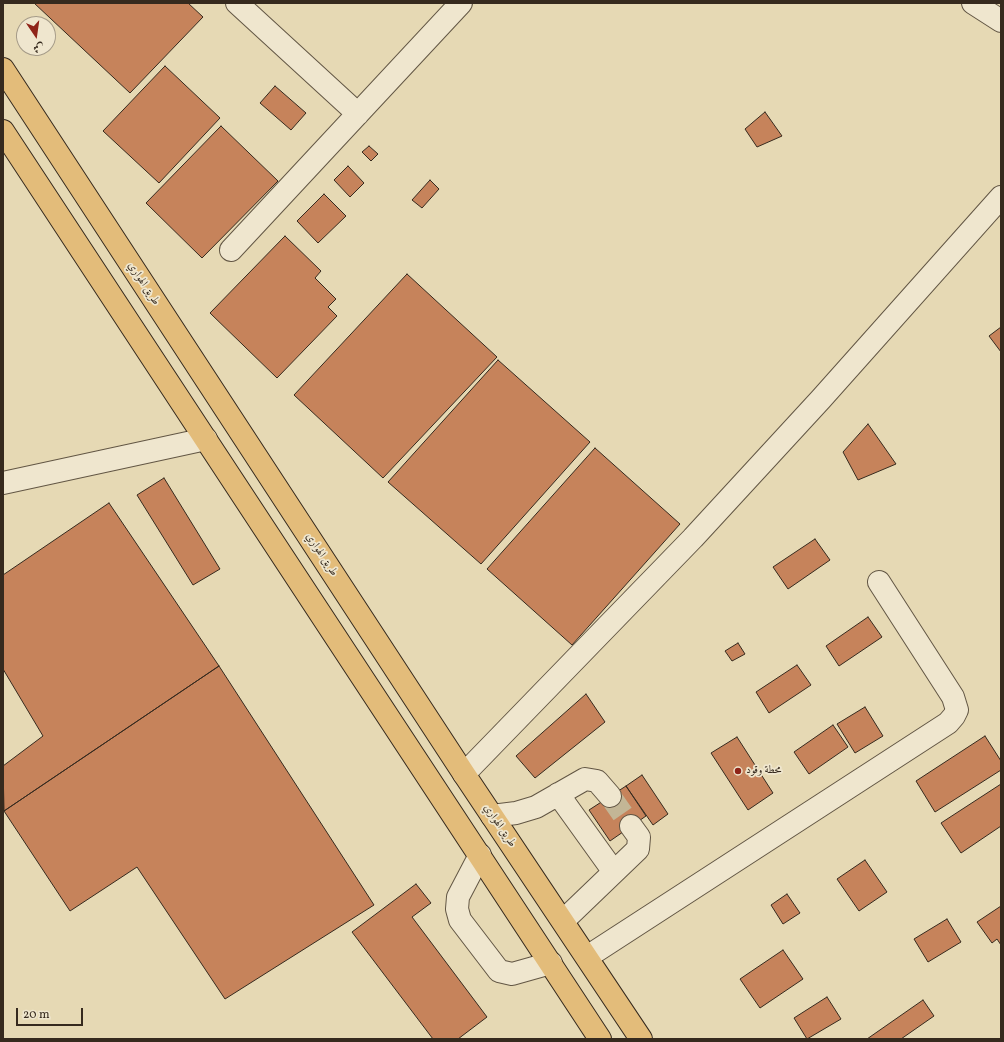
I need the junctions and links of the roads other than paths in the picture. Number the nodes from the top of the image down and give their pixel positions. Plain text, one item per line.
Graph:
1 (237, 3) edge
2 (461, 3) edge
3 (973, 3) edge
4 (1001, 21) edge
5 (3, 69) edge
6 (358, 114) junction
7 (3, 131) edge
8 (1001, 197) edge
9 (231, 250) dead end
10 (206, 439) junction
11 (3, 483) edge
12 (879, 582) dead end
13 (464, 774) junction
14 (558, 794) junction
15 (610, 796) tunnel mouth
16 (492, 816) junction
17 (631, 826) tunnel mouth
18 (480, 856) junction
19 (614, 872) junction
20 (563, 921) junction
21 (587, 957) junction
22 (551, 963) junction
23 (600, 1039) edge
24 (641, 1039) edge

1 - 6 street
2 - 6 street
3 - 4 street
5 - 13 highway, طريق الهواري
6 - 9 street
7 - 10 highway
8 - 13 street
10 - 11 street
10 - 18 highway
12 - 21 street
13 - 16 highway, طريق الهواري
14 - 15 street
14 - 16 street
14 - 19 street
16 - 20 highway, طريق الهواري
17 - 19 street
18 - 22 highway
18 - 22 street
19 - 20 street
20 - 21 highway, طريق الهواري
21 - 24 highway, طريق الهواري
22 - 23 highway

